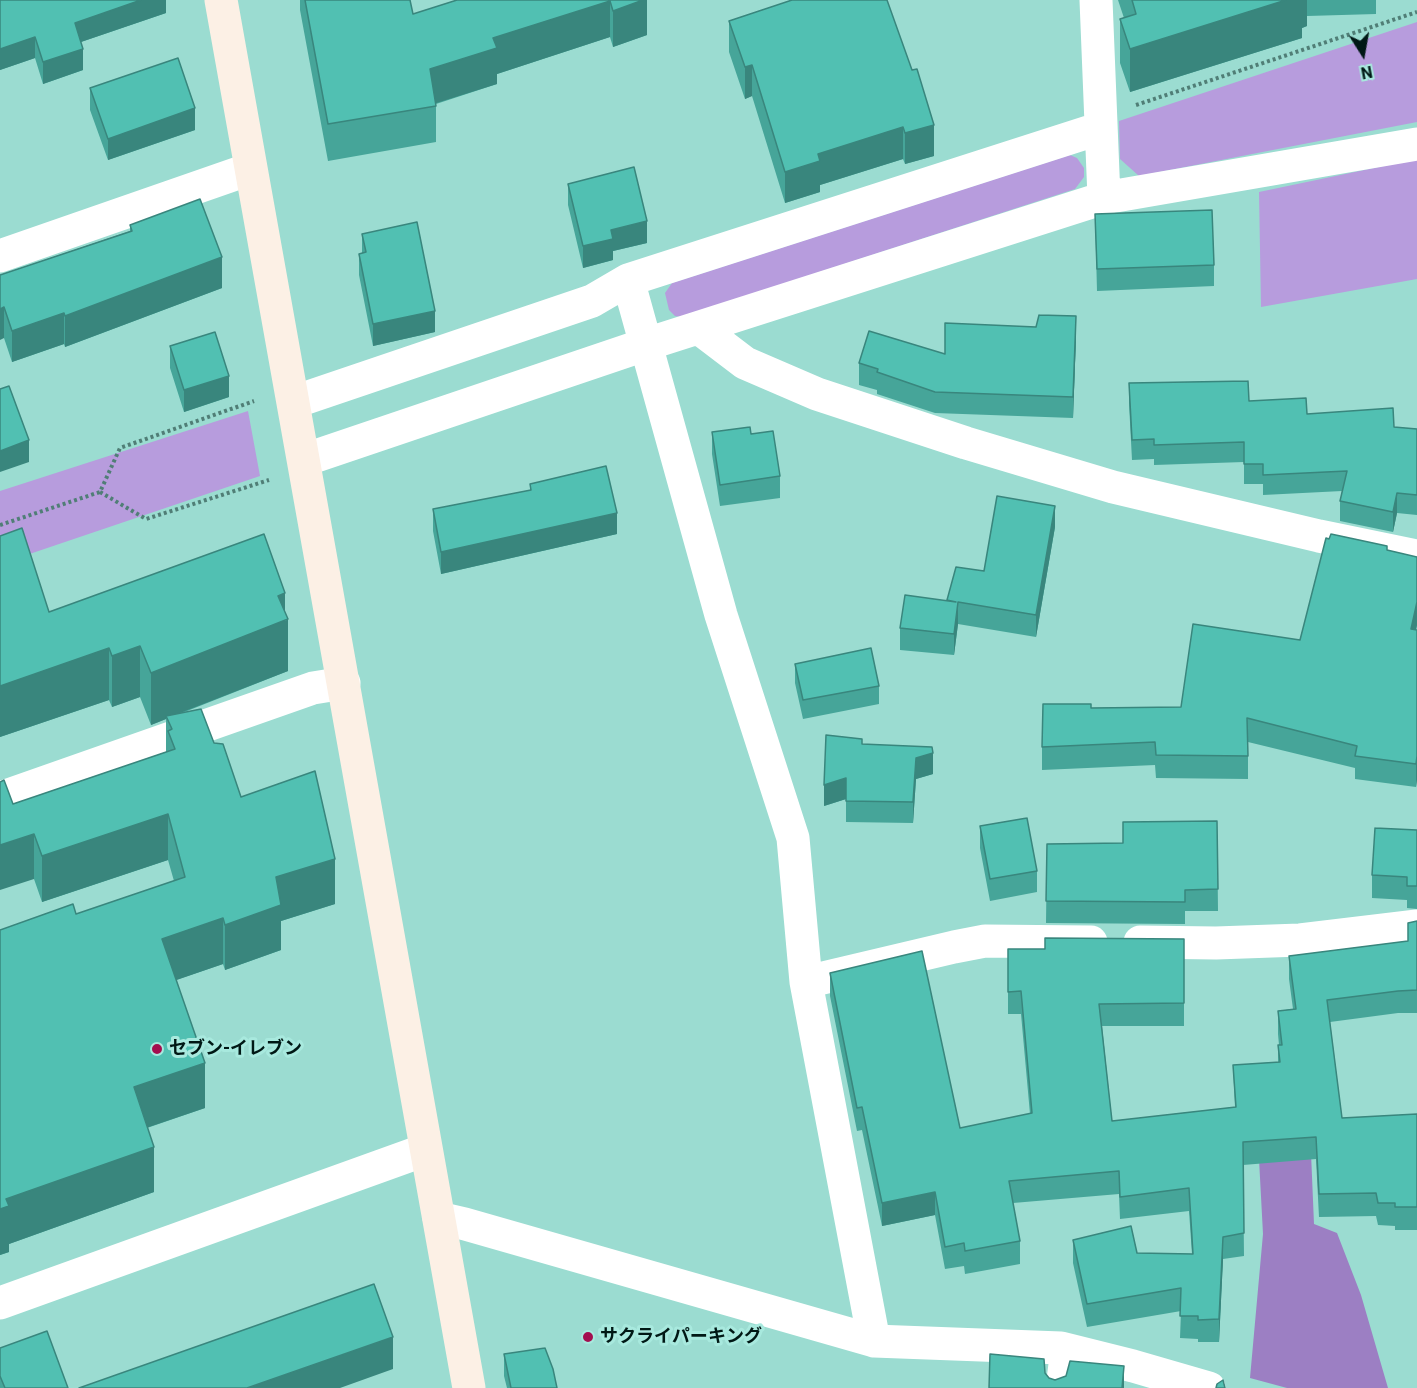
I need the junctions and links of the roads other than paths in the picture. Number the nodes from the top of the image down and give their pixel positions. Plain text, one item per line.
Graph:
1 (221, 0) edge
2 (1096, 0) edge
3 (1101, 122) junction
4 (1417, 144) edge
5 (250, 169) junction
6 (1104, 198) junction
7 (0, 256) edge
8 (628, 280) junction
9 (699, 328) junction
10 (647, 344) junction
11 (294, 402) junction
12 (304, 460) junction
13 (1417, 556) edge
14 (344, 683) junction
15 (0, 798) edge
16 (1417, 926) edge
17 (806, 982) junction
18 (425, 1150) junction
19 (439, 1218) junction
20 (0, 1303) edge
21 (874, 1341) junction
22 (1061, 1348) junction
23 (469, 1388) edge
24 (1056, 1388) edge
25 (1209, 1388) edge

1 - 5 street
2 - 3 street
3 - 6 street
3 - 8 street
4 - 6 street
5 - 7 street
5 - 11 street
6 - 9 street
8 - 10 street
8 - 11 street
9 - 10 street
9 - 13 street
10 - 12 street
10 - 17 street
11 - 12 street
12 - 14 street
14 - 15 street
14 - 18 street
16 - 17 street
17 - 21 street
18 - 19 street
18 - 20 street
19 - 21 street
19 - 23 street
21 - 22 street
22 - 24 lane
22 - 25 street

